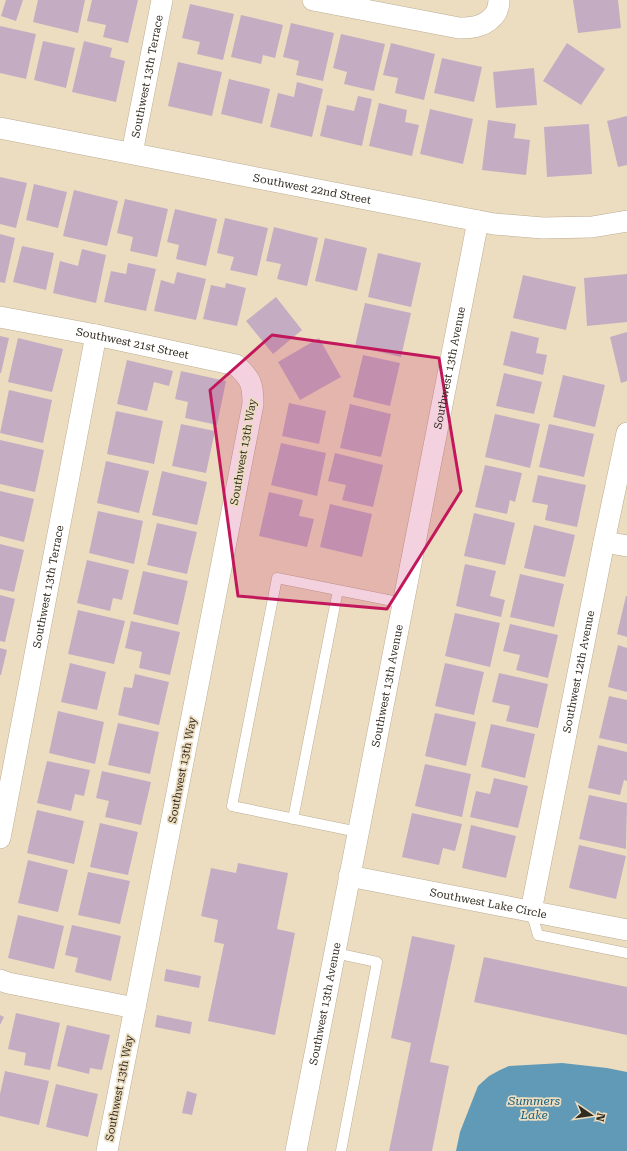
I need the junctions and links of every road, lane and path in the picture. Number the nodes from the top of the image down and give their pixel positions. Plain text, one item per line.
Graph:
1 (162, 0) edge
2 (499, 0) edge
3 (325, 1) edge
4 (0, 128) edge
5 (132, 154) junction
6 (478, 221) junction
7 (627, 221) edge
8 (0, 317) edge
9 (96, 335) junction
10 (253, 389) joint
11 (627, 433) edge
12 (604, 542) junction
13 (627, 546) edge
14 (338, 590) junction
15 (403, 603) junction
16 (293, 819) junction
17 (358, 832) junction
18 (0, 838) edge
19 (350, 876) junction
20 (531, 911) junction
21 (627, 930) edge
22 (334, 953) junction
23 (627, 953) edge
24 (0, 980) edge
25 (135, 1008) junction
26 (107, 1151) edge
27 (296, 1151) edge
28 (341, 1151) edge

1 - 5 street, Southwest 13th Terrace
2 - 3 street
4 - 5 street, Southwest 22nd Street
5 - 6 street, Southwest 22nd Street
6 - 7 street, Southwest 22nd Street
6 - 15 street, Southwest 13th Avenue
8 - 9 street, Southwest 21st Street
9 - 10 street, Southwest 21st Street
9 - 18 street, Southwest 13th Terrace
10 - 25 street, Southwest 13th Way
11 - 12 street, Southwest 12th Avenue
12 - 13 street
12 - 20 street, Southwest 12th Avenue
14 - 15 lane
14 - 16 lane
14 - 16 lane
15 - 17 street, Southwest 13th Avenue
16 - 17 lane
17 - 19 street, Southwest 13th Avenue
19 - 20 street, Southwest Lake Circle
19 - 22 street, Southwest 13th Avenue
20 - 21 street, Southwest Lake Circle
20 - 23 lane
22 - 27 street, Southwest 13th Avenue
22 - 28 lane
24 - 25 street
25 - 26 street, Southwest 13th Way

